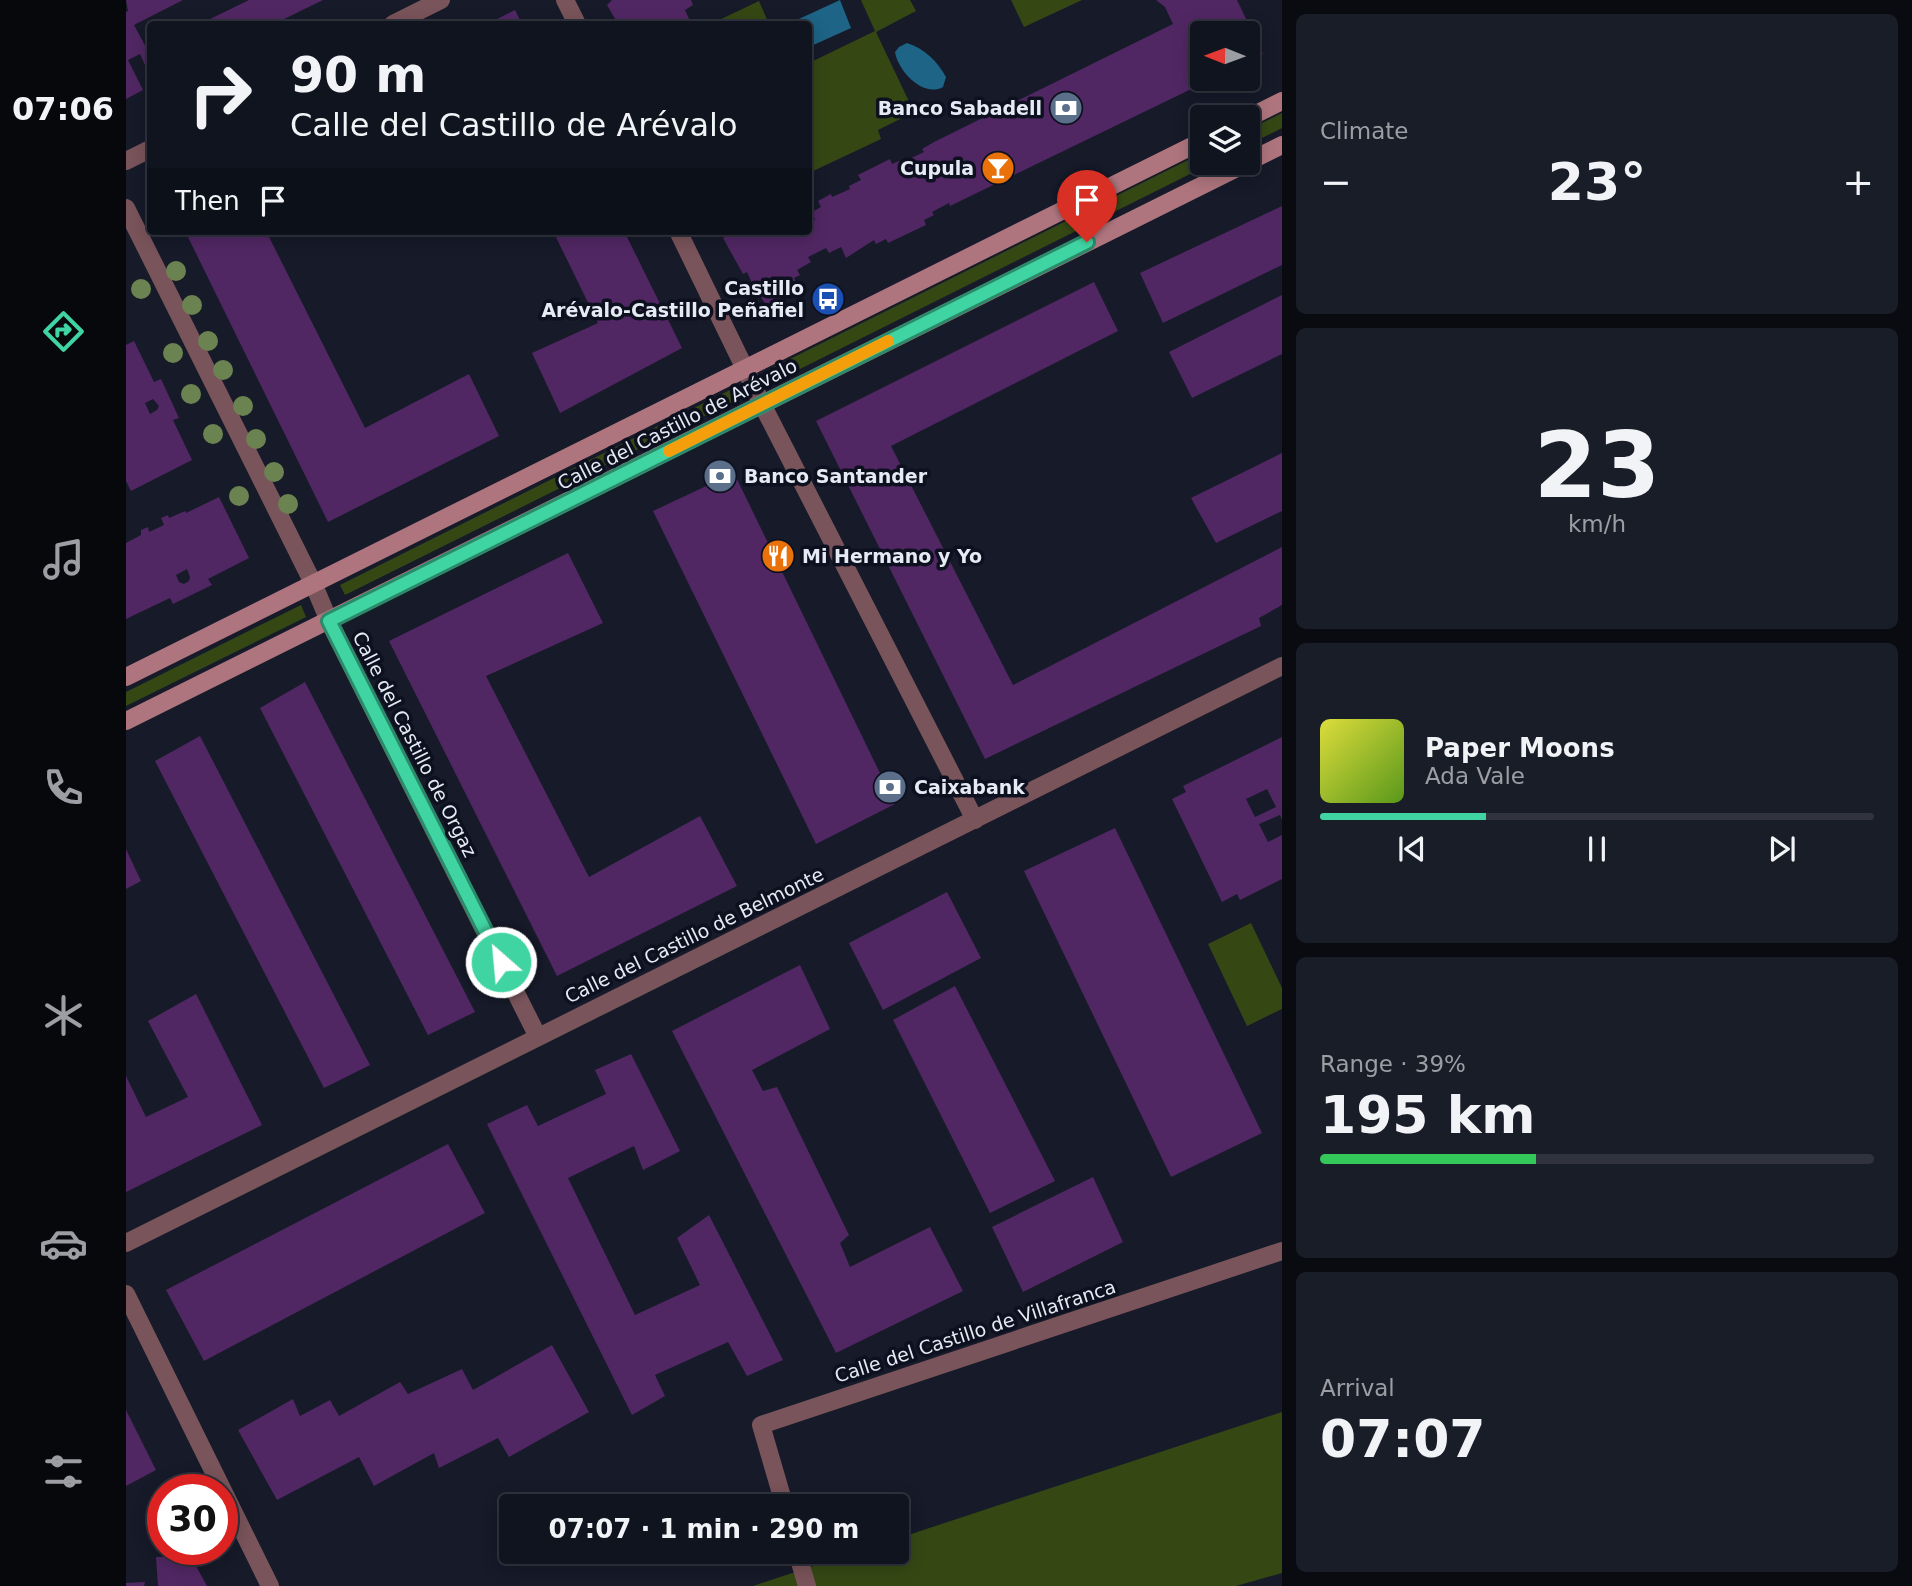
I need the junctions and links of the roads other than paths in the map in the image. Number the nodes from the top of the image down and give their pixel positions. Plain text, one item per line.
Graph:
1 (441, 0) edge
2 (565, 0) edge
3 (399, 21) edge
4 (576, 21) edge
5 (1282, 101) edge
6 (1260, 112) edge
7 (1282, 145) edge
8 (1190, 147) edge
9 (147, 150) edge
10 (1260, 156) edge
11 (126, 161) edge
12 (1221, 175) edge
13 (126, 208) edge
14 (680, 235) edge
15 (745, 368) junction
16 (762, 404) junction
17 (313, 583) junction
18 (329, 621) junction
19 (1282, 666) edge
20 (126, 677) edge
21 (126, 721) edge
22 (975, 820) junction
23 (537, 1035) junction
24 (126, 1243) edge
25 (1282, 1251) edge
26 (126, 1294) edge
27 (781, 1494) edge
28 (801, 1564) edge
29 (270, 1586) edge
30 (807, 1586) edge

1 - 3 street
2 - 4 street
5 - 6 street
7 - 10 street, Calle del Castillo de Arévalo
8 - 15 street, Calle del Castillo de Arévalo
9 - 11 street
12 - 16 street, Calle del Castillo de Arévalo
13 - 17 street, Calle del Castillo de Orgaz
14 - 15 street
15 - 16 street
15 - 17 street, Calle del Castillo de Arévalo
16 - 18 street, Calle del Castillo de Arévalo
16 - 22 street
17 - 18 street, Calle del Castillo de Orgaz
17 - 20 street, Calle del Castillo de Arévalo
18 - 21 street, Calle del Castillo de Arévalo
18 - 23 street, Calle del Castillo de Orgaz
19 - 22 street, Calle del Castillo de Belmonte
22 - 23 street, Calle del Castillo de Belmonte
23 - 24 street, Calle del Castillo de Belmonte
25 - 27 street, Calle del Castillo de Villafranca
26 - 29 street
28 - 30 street

